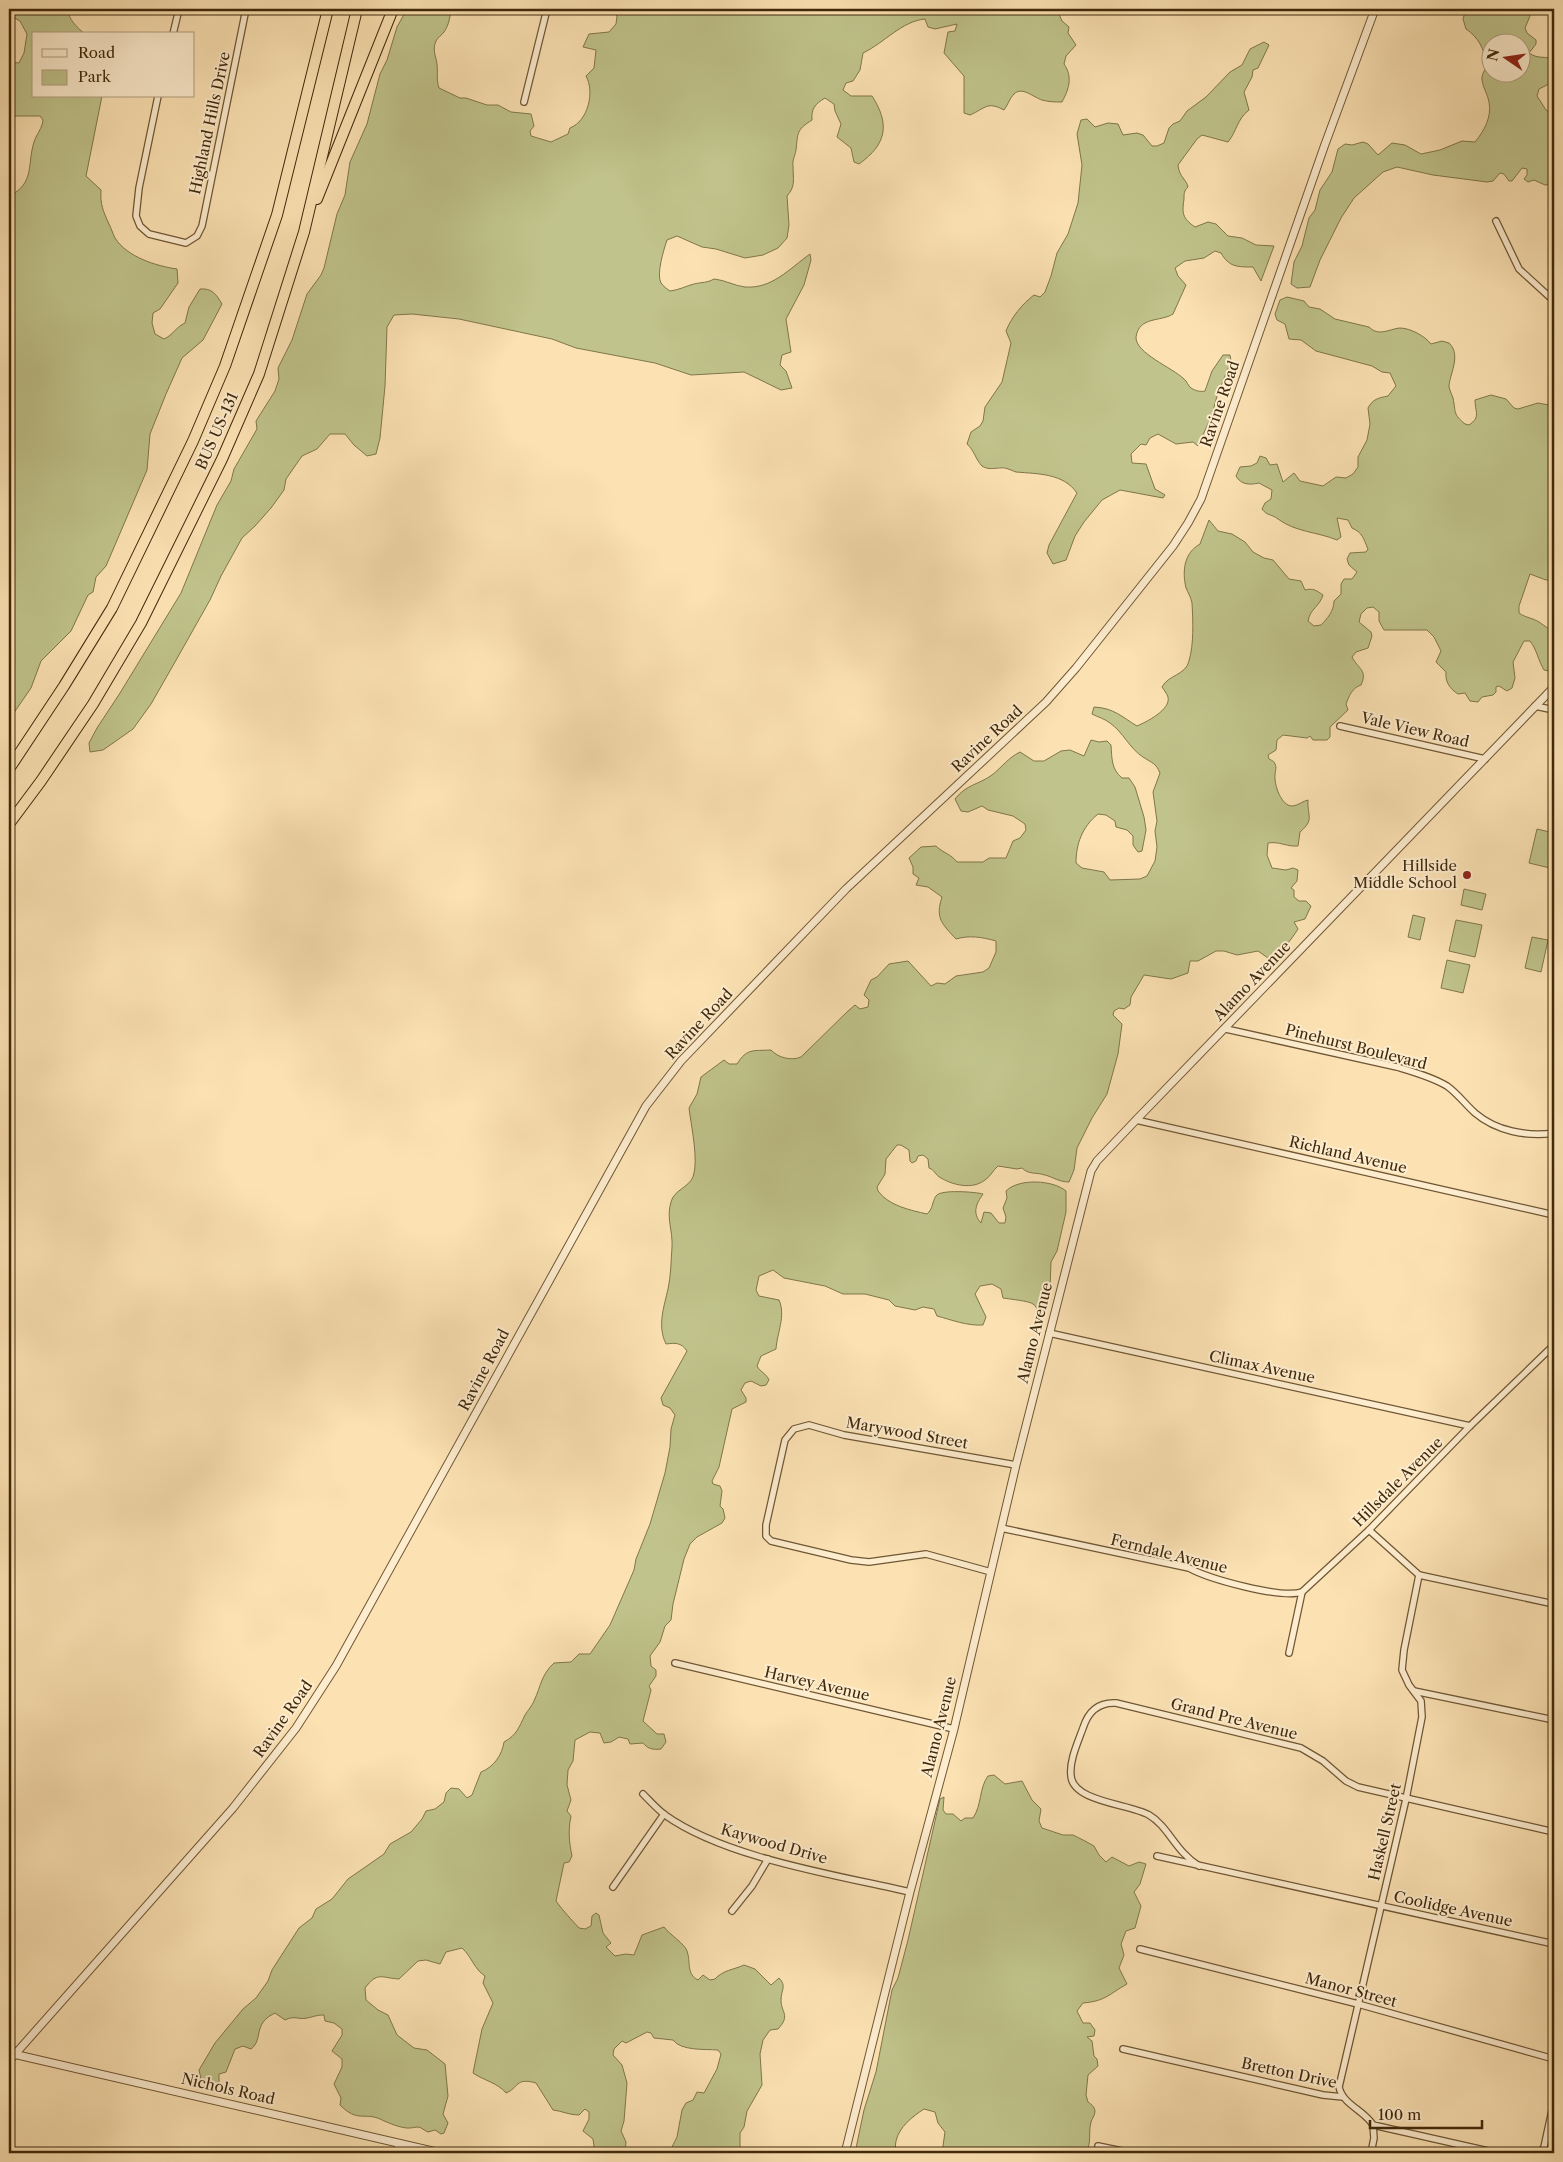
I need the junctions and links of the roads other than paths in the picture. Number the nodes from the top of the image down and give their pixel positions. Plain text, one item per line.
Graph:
1 (179, 9) edge
2 (246, 9) edge
3 (328, 9) edge
4 (356, 9) edge
5 (393, 9) edge
6 (547, 9) edge
7 (1375, 9) edge
8 (173, 32) edge
9 (158, 98) edge
10 (524, 102) dead end
11 (1496, 221) dead end
12 (304, 232) junction
13 (1554, 302) edge
14 (1554, 687) edge
15 (1536, 706) junction
16 (1554, 710) edge
17 (1340, 726) dead end
18 (1485, 759) junction
19 (9, 769) edge
20 (9, 824) edge
21 (1226, 1029) junction
22 (1136, 1120) junction
23 (1554, 1133) edge
24 (1554, 1215) edge
25 (1049, 1333) junction
26 (1554, 1345) edge
27 (1470, 1426) junction
28 (1016, 1465) junction
29 (1001, 1528) junction
30 (1369, 1530) junction
31 (991, 1572) junction
32 (1419, 1575) junction
33 (1302, 1592) junction
34 (1554, 1604) edge
35 (1288, 1653) dead end
36 (675, 1663) dead end
37 (1414, 1691) junction
38 (1554, 1720) edge
39 (954, 1729) junction
40 (643, 1794) dead end
41 (1406, 1799) junction
42 (664, 1814) junction
43 (1554, 1832) edge
44 (1157, 1856) dead end
45 (768, 1859) junction
46 (1199, 1866) junction
47 (613, 1886) dead end
48 (910, 1892) junction
49 (1380, 1906) junction
50 (732, 1912) dead end
51 (1554, 1944) edge
52 (1140, 1949) dead end
53 (1358, 2004) junction
54 (1123, 2049) dead end
55 (12, 2053) edge
56 (1554, 2059) edge
57 (9, 2061) edge
58 (1343, 2096) junction
59 (1554, 2101) edge
60 (1373, 2125) junction
61 (399, 2144) junction
62 (1098, 2146) dead end
63 (396, 2153) edge
64 (441, 2153) edge
65 (846, 2153) edge
66 (1132, 2153) edge
67 (1371, 2153) edge
68 (1497, 2153) edge
69 (1540, 2153) edge

1 - 8 street
2 - 9 street, Highland Hills Drive
3 - 19 highway, BUS US-131
4 - 12 highway, BUS US-131
5 - 12 highway
6 - 10 street
7 - 55 street, Ravine Road
11 - 13 street
12 - 20 highway, BUS US-131
14 - 15 street, Alamo Avenue
15 - 16 street
15 - 18 street, Alamo Avenue
17 - 18 street, Vale View Road
18 - 21 street, Alamo Avenue
21 - 22 street, Alamo Avenue
21 - 23 street, Pinehurst Boulevard
22 - 24 street, Richland Avenue
22 - 25 street, Alamo Avenue
25 - 27 street, Climax Avenue
25 - 28 street, Alamo Avenue
26 - 27 street, Hillsdale Avenue
27 - 30 street, Hillsdale Avenue
28 - 29 street, Alamo Avenue
28 - 31 street, Marywood Street
29 - 31 street, Alamo Avenue
29 - 33 street, Ferndale Avenue
30 - 32 street
30 - 33 street, Hillsdale Avenue
31 - 39 street, Alamo Avenue
32 - 34 street
32 - 37 street, Haskell Street
33 - 35 street
36 - 39 street, Harvey Avenue
37 - 38 street
37 - 41 street, Haskell Street
39 - 48 street, Alamo Avenue
40 - 42 street, Kaywood Drive
41 - 43 street, Grand Pre Avenue
41 - 46 street, Grand Pre Avenue
41 - 49 street, Haskell Street
42 - 45 street, Kaywood Drive
42 - 47 street
44 - 46 street, Coolidge Avenue
45 - 48 street, Kaywood Drive
45 - 50 street
46 - 49 street, Coolidge Avenue
48 - 65 street, Alamo Avenue
49 - 51 street, Coolidge Avenue
49 - 53 street, Haskell Street
52 - 53 street, Manor Street
53 - 56 street, Manor Street
53 - 58 street, Haskell Street
54 - 58 street, Bretton Drive
55 - 57 street, Ravine Road
55 - 61 street, Nichols Road
58 - 60 street, Bretton Drive
59 - 69 street
60 - 67 street
60 - 68 street
61 - 63 street
61 - 64 street, Nichols Road
62 - 66 street

